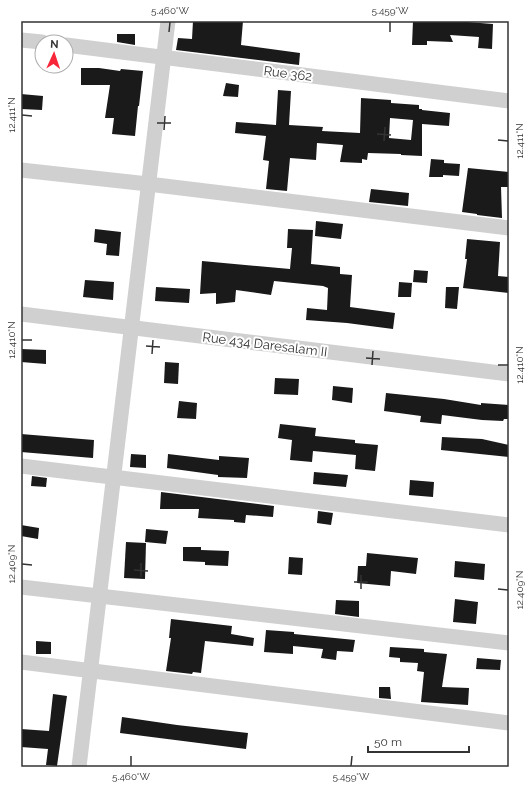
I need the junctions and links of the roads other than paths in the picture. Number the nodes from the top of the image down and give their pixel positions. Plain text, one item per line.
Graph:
1 (168, 21) edge
2 (21, 40) edge
3 (34, 41) edge
4 (74, 46) edge
5 (163, 57) junction
6 (509, 101) edge
7 (21, 170) edge
8 (148, 184) junction
9 (509, 228) edge
10 (21, 314) edge
11 (131, 328) junction
12 (509, 374) edge
13 (21, 466) edge
14 (114, 477) junction
15 (509, 525) edge
16 (21, 587) edge
17 (100, 596) junction
18 (509, 643) edge
19 (21, 662) edge
20 (91, 672) junction
21 (509, 723) edge
22 (79, 767) edge

1 - 5 street
2 - 3 street
4 - 5 street, Rue 362
5 - 6 street, Rue 362
5 - 8 street
7 - 8 street
8 - 9 street
8 - 11 street
10 - 11 street, Rue 434 Daresalam II
11 - 12 street, Rue 434 Daresalam II
11 - 14 street
13 - 14 street
14 - 15 street
14 - 17 street
16 - 17 street
17 - 18 street
17 - 20 street
19 - 20 street
20 - 21 street
20 - 22 street

